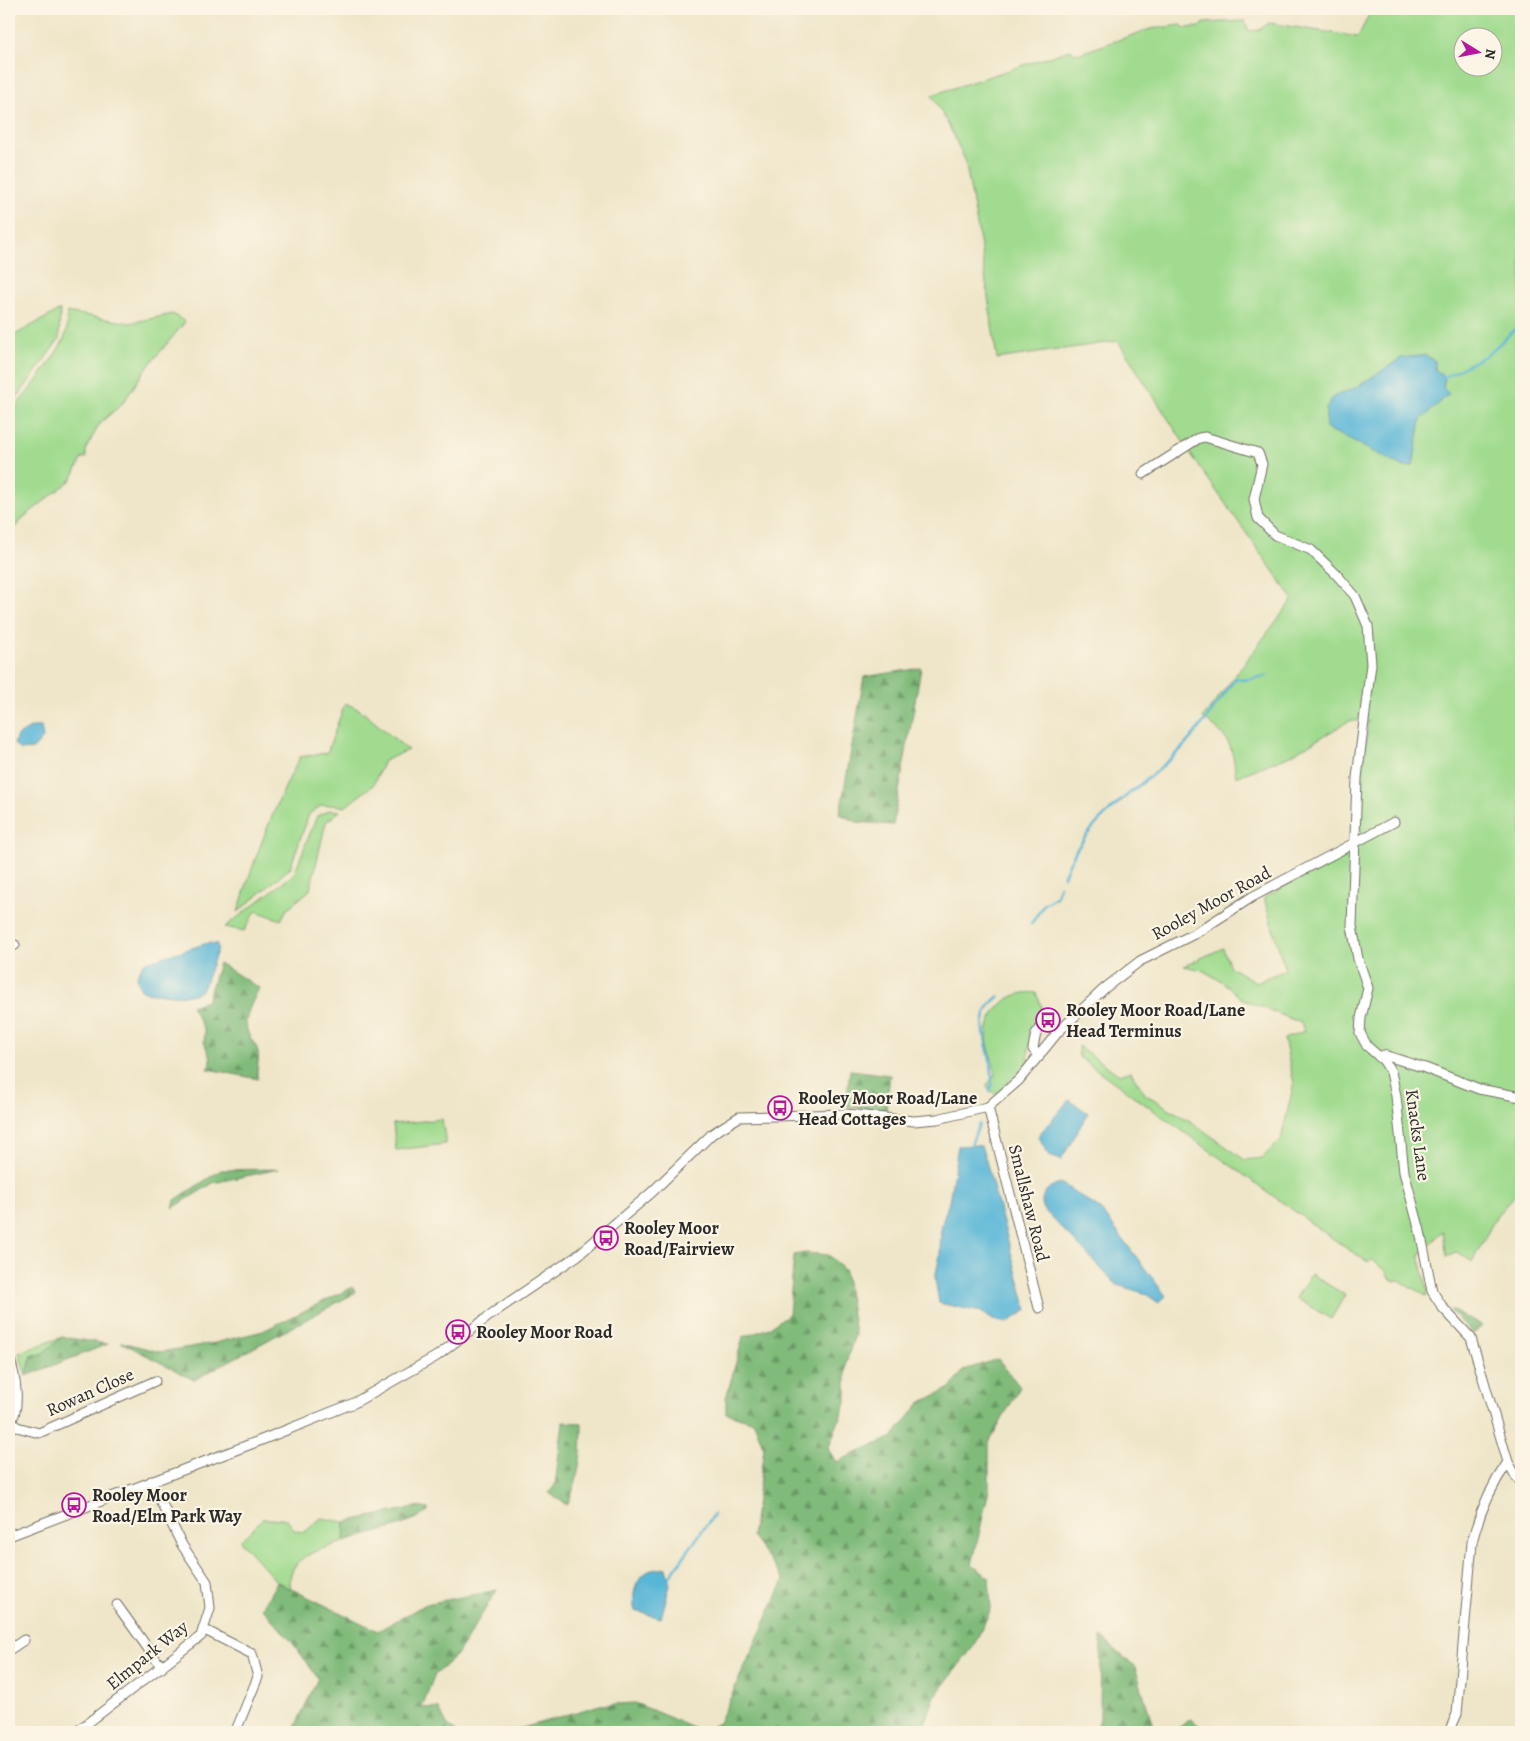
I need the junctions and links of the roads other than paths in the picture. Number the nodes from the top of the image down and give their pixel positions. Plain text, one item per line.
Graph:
1 (1143, 474) dead end
2 (1394, 822) dead end
3 (1356, 842) junction
4 (1058, 1032) junction
5 (1039, 1057) junction
6 (1379, 1057) junction
7 (1521, 1097) edge
8 (988, 1107) junction
9 (1039, 1308) dead end
10 (9, 1357) edge
11 (155, 1382) dead end
12 (10, 1423) edge
13 (1508, 1462) junction
14 (1521, 1479) edge
15 (151, 1481) junction
16 (9, 1536) edge
17 (117, 1605) dead end
18 (203, 1629) junction
19 (24, 1640) dead end
20 (9, 1650) edge
21 (162, 1668) junction
22 (237, 1728) dead end
23 (76, 1732) edge
24 (1449, 1732) edge

1 - 3 street, Knacks Lane
2 - 3 street, Rooley Moor Road
3 - 4 street, Rooley Moor Road
3 - 6 street, Knacks Lane
4 - 5 street, Rooley Moor Road
4 - 5 street
5 - 8 street, Rooley Moor Road
6 - 7 street
6 - 13 street, Knacks Lane
8 - 9 street, Smallshaw Road
8 - 15 street, Rooley Moor Road
10 - 12 street
11 - 12 street, Rowan Close
13 - 14 street, Knacks Lane
13 - 24 street
15 - 16 street, Rooley Moor Road
15 - 18 street, Elmpark Way
17 - 21 street
18 - 21 street, Elmpark Way
18 - 22 street
19 - 20 street
21 - 23 street, Elmpark Way

